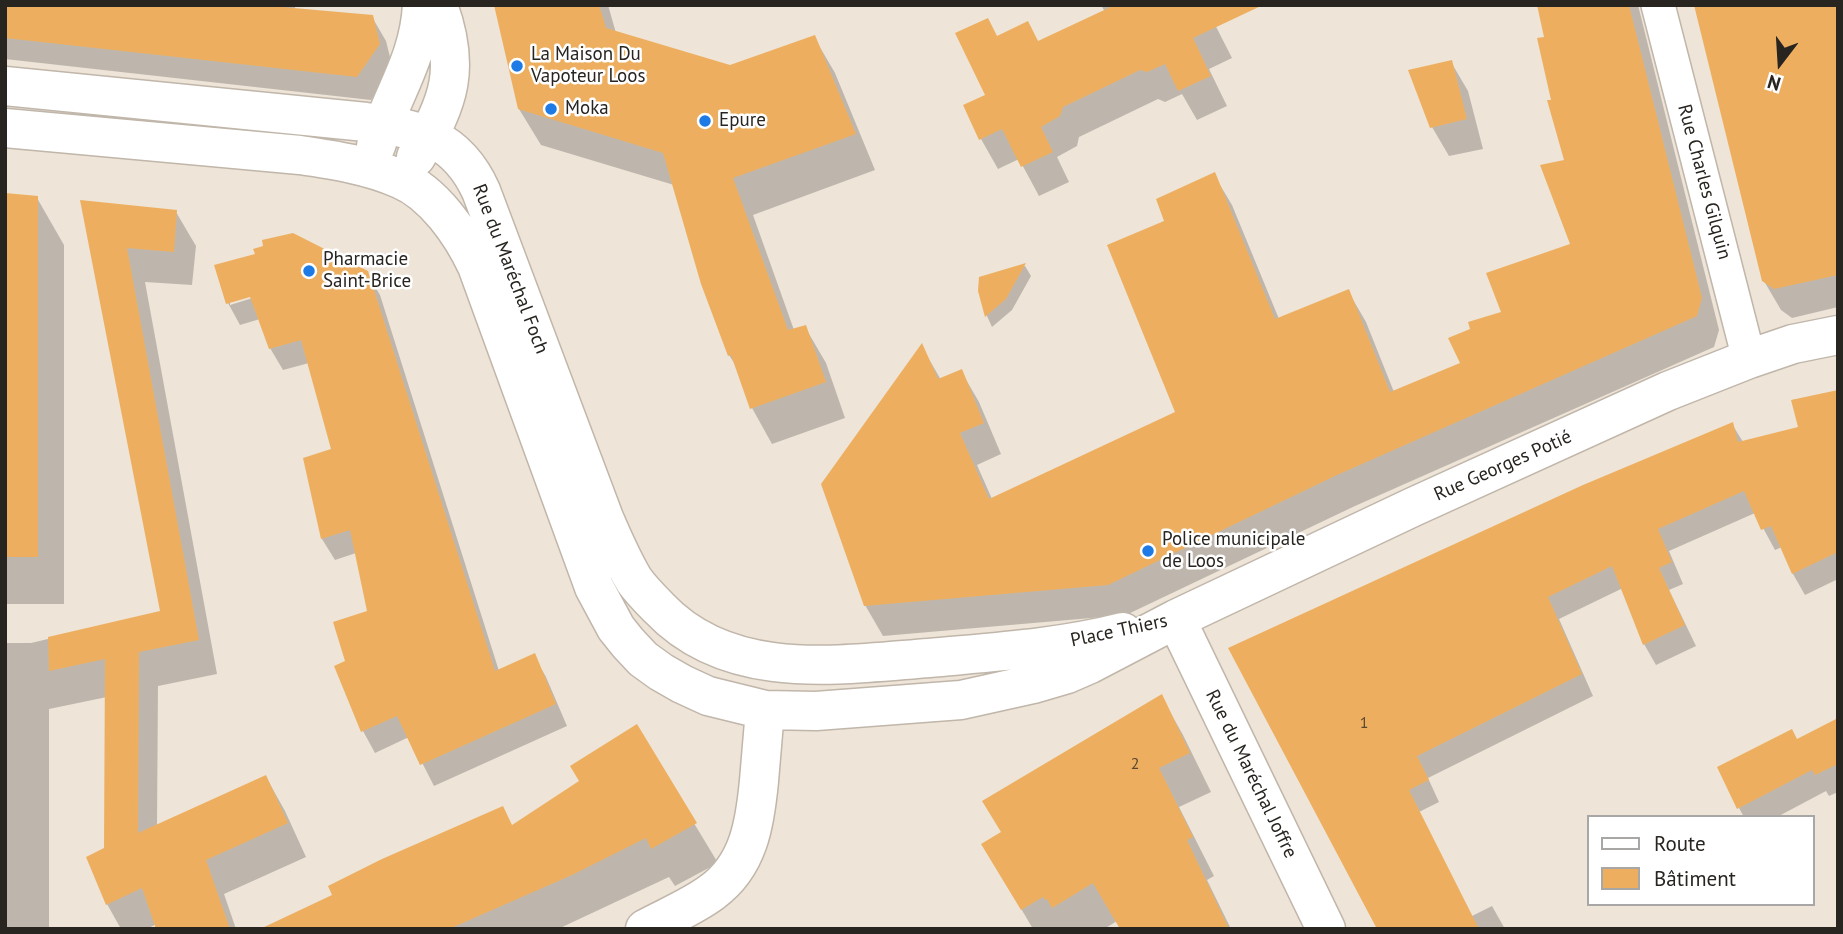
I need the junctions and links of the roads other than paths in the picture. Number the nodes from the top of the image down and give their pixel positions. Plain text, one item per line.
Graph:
1 (422, 5) edge
2 (439, 5) edge
3 (1658, 5) edge
4 (5, 86) edge
5 (383, 124) junction
6 (5, 128) edge
7 (429, 135) junction
8 (386, 174) junction
9 (1838, 335) edge
10 (1749, 359) junction
11 (635, 582) joint
12 (1176, 619) junction
13 (628, 643) joint
14 (765, 710) junction
15 (645, 929) edge
16 (1326, 929) edge

1 - 5 main road
2 - 7 main road
3 - 10 street, Rue Charles Gilquin
4 - 5 main road, Rue du Maréchal Foch
5 - 7 main road, Rue du Maréchal Foch
5 - 8 main road
6 - 8 main road, Rue du Maréchal Foch
7 - 8 main road
7 - 11 main road, Rue du Maréchal Foch
8 - 13 main road, Rue du Maréchal Foch
9 - 10 main road, Rue Georges Potié
10 - 12 main road, Rue Georges Potié
11 - 12 main road, Place Thiers
12 - 14 main road, Place Thiers
12 - 16 main road, Rue du Maréchal Joffre
13 - 14 main road, Place Thiers
14 - 15 main road

